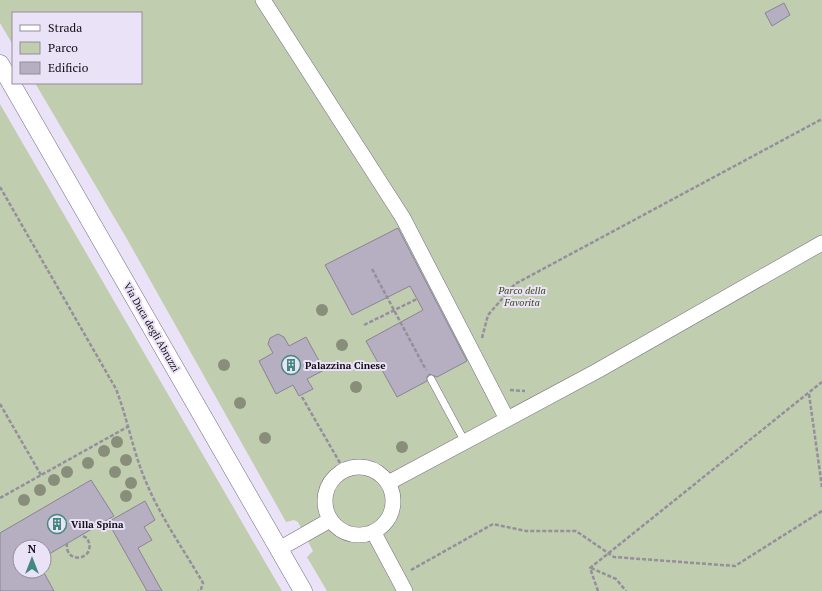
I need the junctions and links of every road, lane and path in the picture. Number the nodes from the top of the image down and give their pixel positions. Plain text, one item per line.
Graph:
1 (263, 0) edge
2 (0, 64) edge
3 (822, 119) edge
4 (0, 187) edge
5 (822, 243) edge
6 (372, 269) dead end
7 (417, 299) dead end
8 (394, 310) junction
9 (364, 325) dead end
10 (482, 339) dead end
11 (431, 380) joint
12 (822, 382) edge
13 (505, 390) dead end
14 (528, 391) dead end
15 (808, 393) junction
16 (302, 397) dead end
17 (0, 404) edge
18 (507, 419) junction
19 (129, 426) junction
20 (465, 442) junction
21 (344, 470) junction
22 (42, 475) junction
23 (388, 483) junction
24 (822, 487) edge
25 (0, 498) edge
26 (822, 512) edge
27 (330, 520) junction
28 (374, 533) junction
29 (81, 535) dead end
30 (67, 543) dead end
31 (279, 549) junction
32 (609, 553) junction
33 (590, 568) junction
34 (397, 577) junction
35 (198, 591) edge
36 (303, 591) edge
37 (405, 591) edge
38 (598, 591) edge
39 (626, 591) edge

1 - 18 street
2 - 31 street, Via Duca degli Abruzzi
3 - 10 path
4 - 19 path
5 - 18 street
6 - 8 path
7 - 8 path
8 - 9 path
8 - 11 path
11 - 20 lane
12 - 15 path
13 - 14 path
15 - 24 path
15 - 32 path
16 - 21 path
17 - 22 path
18 - 20 street
19 - 22 path
19 - 35 path
20 - 23 street
21 - 23 street
21 - 27 street
22 - 25 path
23 - 28 street
26 - 32 path
27 - 28 street
27 - 31 street
28 - 34 street
29 - 30 path
31 - 36 street, Via Duca degli Abruzzi
32 - 33 path
32 - 34 path
33 - 38 path
33 - 39 path
34 - 37 street

